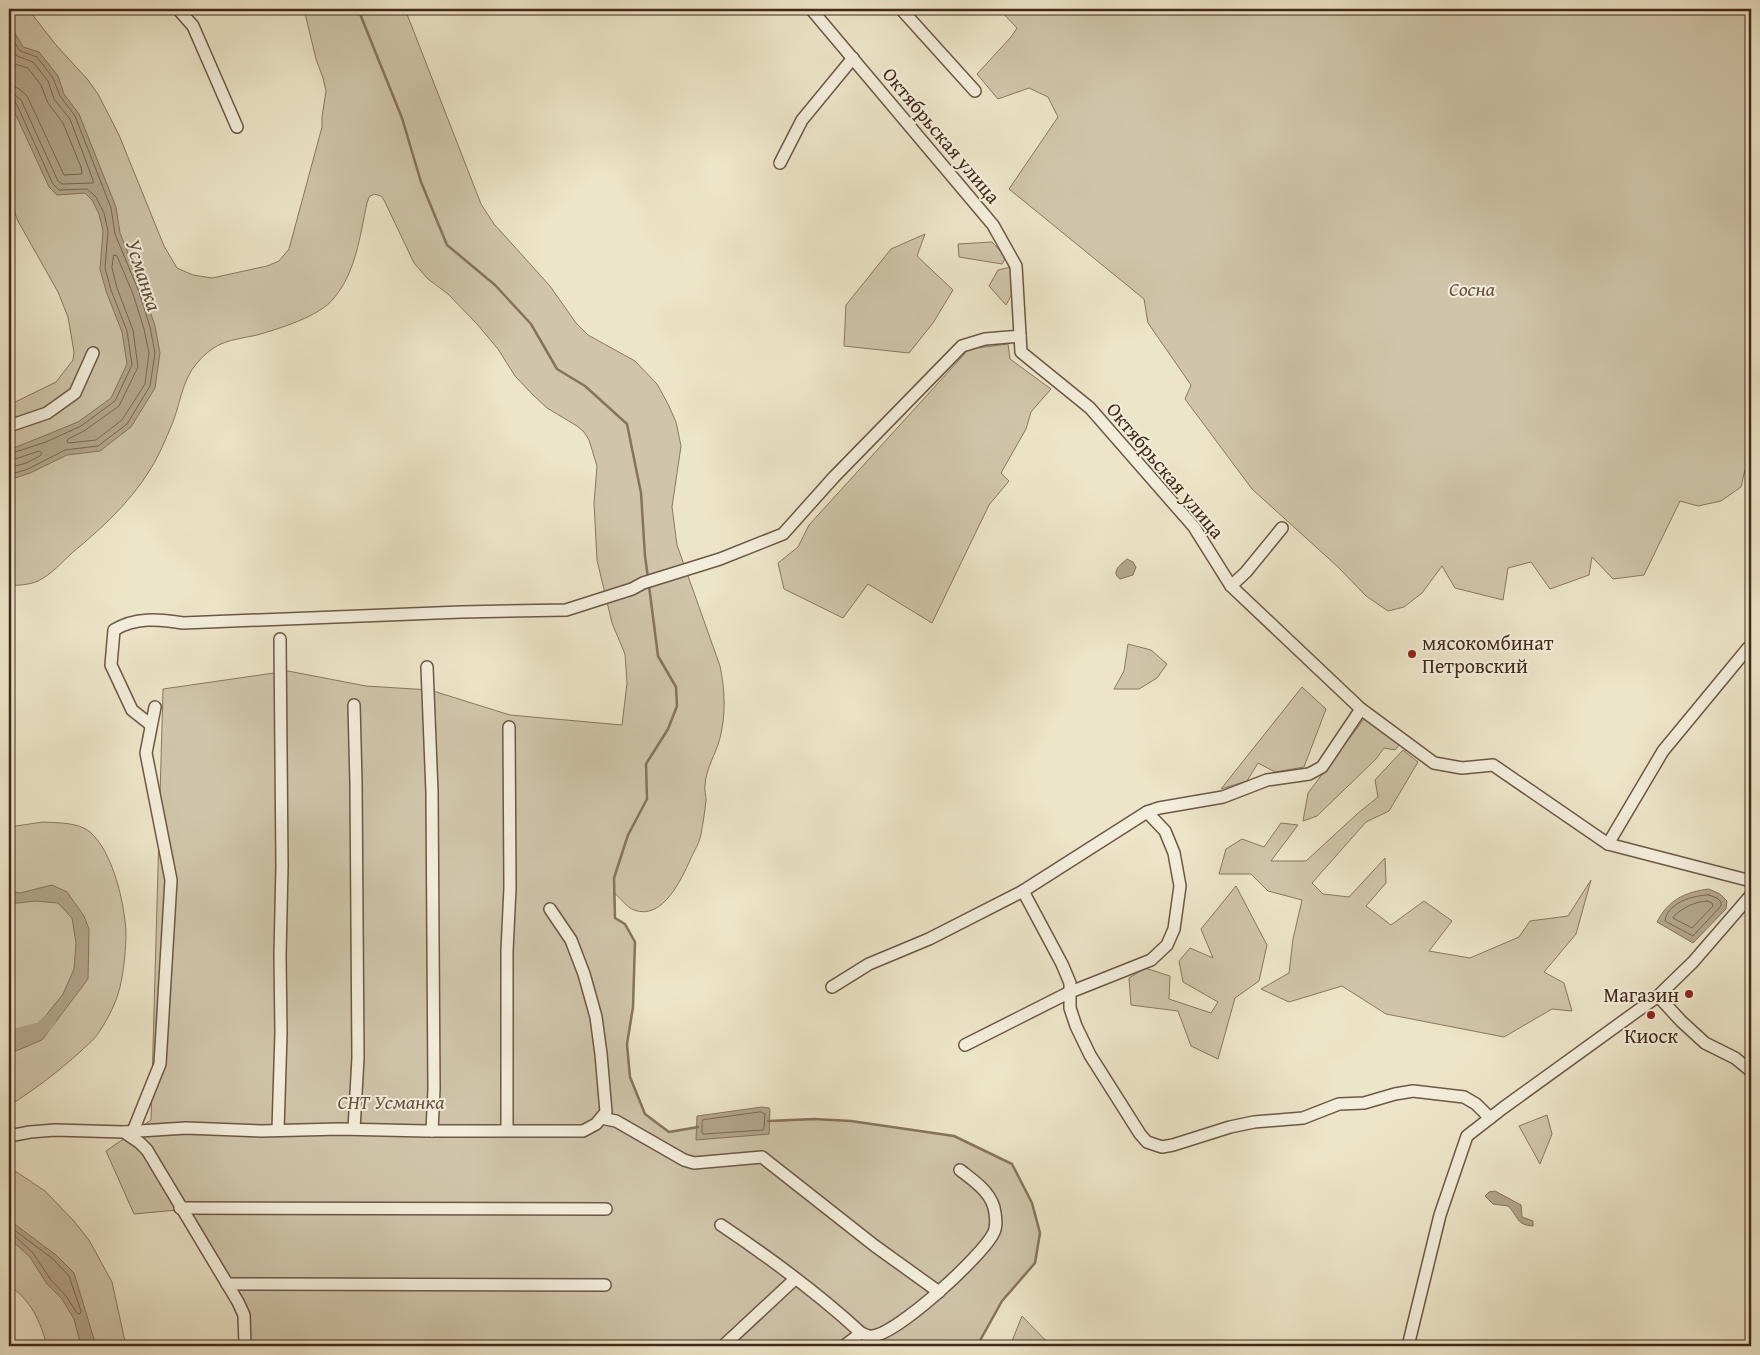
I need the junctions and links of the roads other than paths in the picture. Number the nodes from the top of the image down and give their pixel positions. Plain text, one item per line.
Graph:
1 (178, 9) edge
2 (811, 9) edge
3 (901, 9) edge
4 (853, 58) junction
5 (975, 90) dead end
6 (237, 127) dead end
7 (780, 163) dead end
8 (1020, 336) junction
9 (92, 353) dead end
10 (9, 426) edge
11 (1282, 528) dead end
12 (1231, 586) junction
13 (280, 639) dead end
14 (1748, 648) dead end
15 (428, 667) dead end
16 (354, 705) dead end
17 (155, 707) dead end
18 (1361, 709) junction
19 (151, 725) junction
20 (509, 727) dead end
21 (1147, 812) junction
22 (1608, 844) junction
23 (1751, 881) edge
24 (1023, 890) junction
25 (1751, 895) edge
26 (550, 908) dead end
27 (832, 987) dead end
28 (1068, 993) junction
29 (1658, 996) junction
30 (965, 1045) dead end
31 (1751, 1071) edge
32 (601, 1118) junction
33 (1490, 1118) junction
34 (354, 1129) junction
35 (278, 1130) junction
36 (507, 1130) junction
37 (432, 1131) junction
38 (130, 1134) junction
39 (9, 1136) edge
40 (960, 1170) dead end
41 (180, 1208) junction
42 (606, 1209) dead end
43 (721, 1224) dead end
44 (795, 1279) junction
45 (227, 1284) junction
46 (605, 1285) dead end
47 (939, 1292) junction
48 (861, 1334) junction
49 (245, 1346) edge
50 (723, 1346) edge
51 (844, 1346) edge
52 (1408, 1346) edge

1 - 6 street
2 - 4 street, Октябрьская улица
3 - 5 street
4 - 7 street
4 - 8 street, Октябрьская улица
8 - 12 street, Октябрьская улица
8 - 19 street
9 - 10 street
11 - 12 street
12 - 18 street, Октябрьская улица
13 - 35 street
14 - 22 street
15 - 37 street
16 - 34 street
17 - 19 street
18 - 21 street
18 - 22 street, Октябрьская улица
19 - 38 street
20 - 36 street
21 - 24 street
21 - 28 street
22 - 23 street, Октябрьская улица
24 - 27 street
24 - 28 street
25 - 29 street
26 - 32 street
28 - 30 street
28 - 33 street
29 - 31 street
29 - 33 street
32 - 36 street
32 - 47 street
33 - 52 street
34 - 35 street
34 - 37 street
35 - 38 street
36 - 37 street
38 - 39 street
38 - 41 street
40 - 47 street
41 - 42 street
41 - 45 street
43 - 44 street
44 - 48 street
44 - 50 street
45 - 46 street
45 - 49 street
47 - 48 street
48 - 51 street

